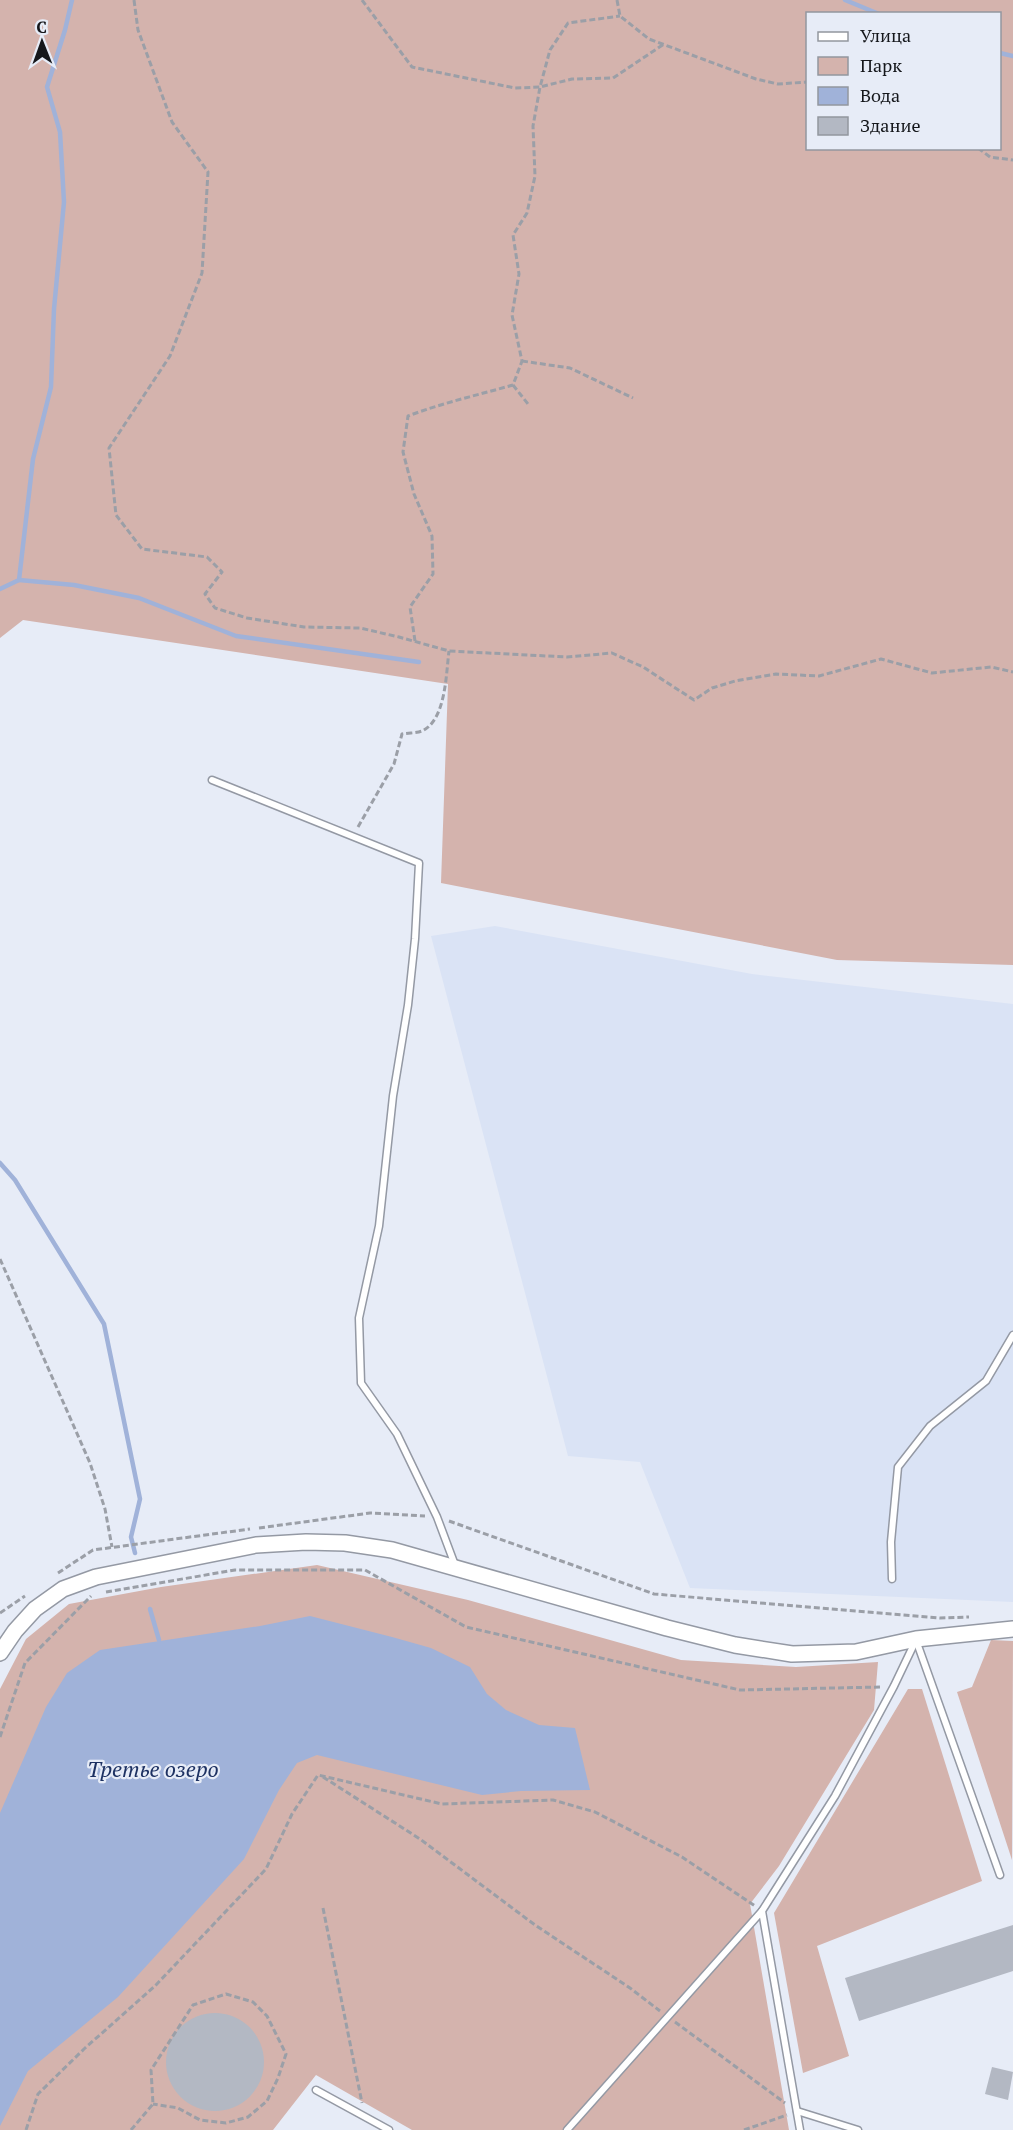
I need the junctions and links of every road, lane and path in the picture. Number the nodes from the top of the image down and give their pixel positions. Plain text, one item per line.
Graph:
1 (134, 0) edge
2 (362, 0) edge
3 (617, 0) edge
4 (620, 16) junction
5 (664, 44) junction
6 (806, 82) edge
7 (540, 87) junction
8 (981, 150) edge
9 (1013, 160) edge
10 (522, 360) junction
11 (513, 384) junction
12 (633, 398) dead end
13 (528, 404) dead end
14 (415, 641) junction
15 (449, 651) junction
16 (1013, 672) edge
17 (212, 780) dead end
18 (352, 836) junction
19 (0, 1259) edge
20 (1013, 1335) edge
21 (150, 1542) dead end
22 (118, 1546) dead end
23 (112, 1547) dead end
24 (456, 1568) junction
25 (892, 1579) dead end
26 (103, 1593) dead end
27 (654, 1594) dead end
28 (92, 1595) dead end
29 (971, 1617) dead end
30 (1013, 1629) edge
31 (916, 1640) junction
32 (0, 1653) edge
33 (894, 1686) junction
34 (0, 1737) edge
35 (318, 1774) junction
36 (1000, 1875) dead end
37 (323, 1908) dead end
38 (762, 1911) junction
39 (668, 2017) junction
40 (316, 2090) dead end
41 (153, 2104) junction
42 (797, 2111) junction
43 (364, 2117) junction
44 (26, 2130) edge
45 (131, 2130) edge
46 (389, 2130) edge
47 (567, 2130) edge
48 (744, 2130) edge
49 (800, 2130) edge
50 (858, 2130) edge

1 - 14 path
2 - 7 path
3 - 4 path
4 - 5 path
4 - 7 path
5 - 6 path
5 - 7 path
7 - 10 path
8 - 9 path
10 - 11 path
10 - 12 path
11 - 13 path
11 - 14 path
14 - 15 path
15 - 16 path
15 - 18 path
17 - 18 lane
18 - 24 lane
19 - 23 path
20 - 25 lane
21 - 22 path
24 - 31 street
24 - 32 street
26 - 33 path
27 - 29 path
28 - 34 path
30 - 31 street
31 - 33 lane
31 - 36 lane
33 - 38 lane
35 - 38 path
35 - 39 path
35 - 44 path
37 - 43 path
38 - 39 lane
38 - 42 lane
39 - 42 path
39 - 47 lane
40 - 43 lane
41 - 41 path
41 - 45 path
42 - 48 path
42 - 49 lane
42 - 50 lane
43 - 46 lane

